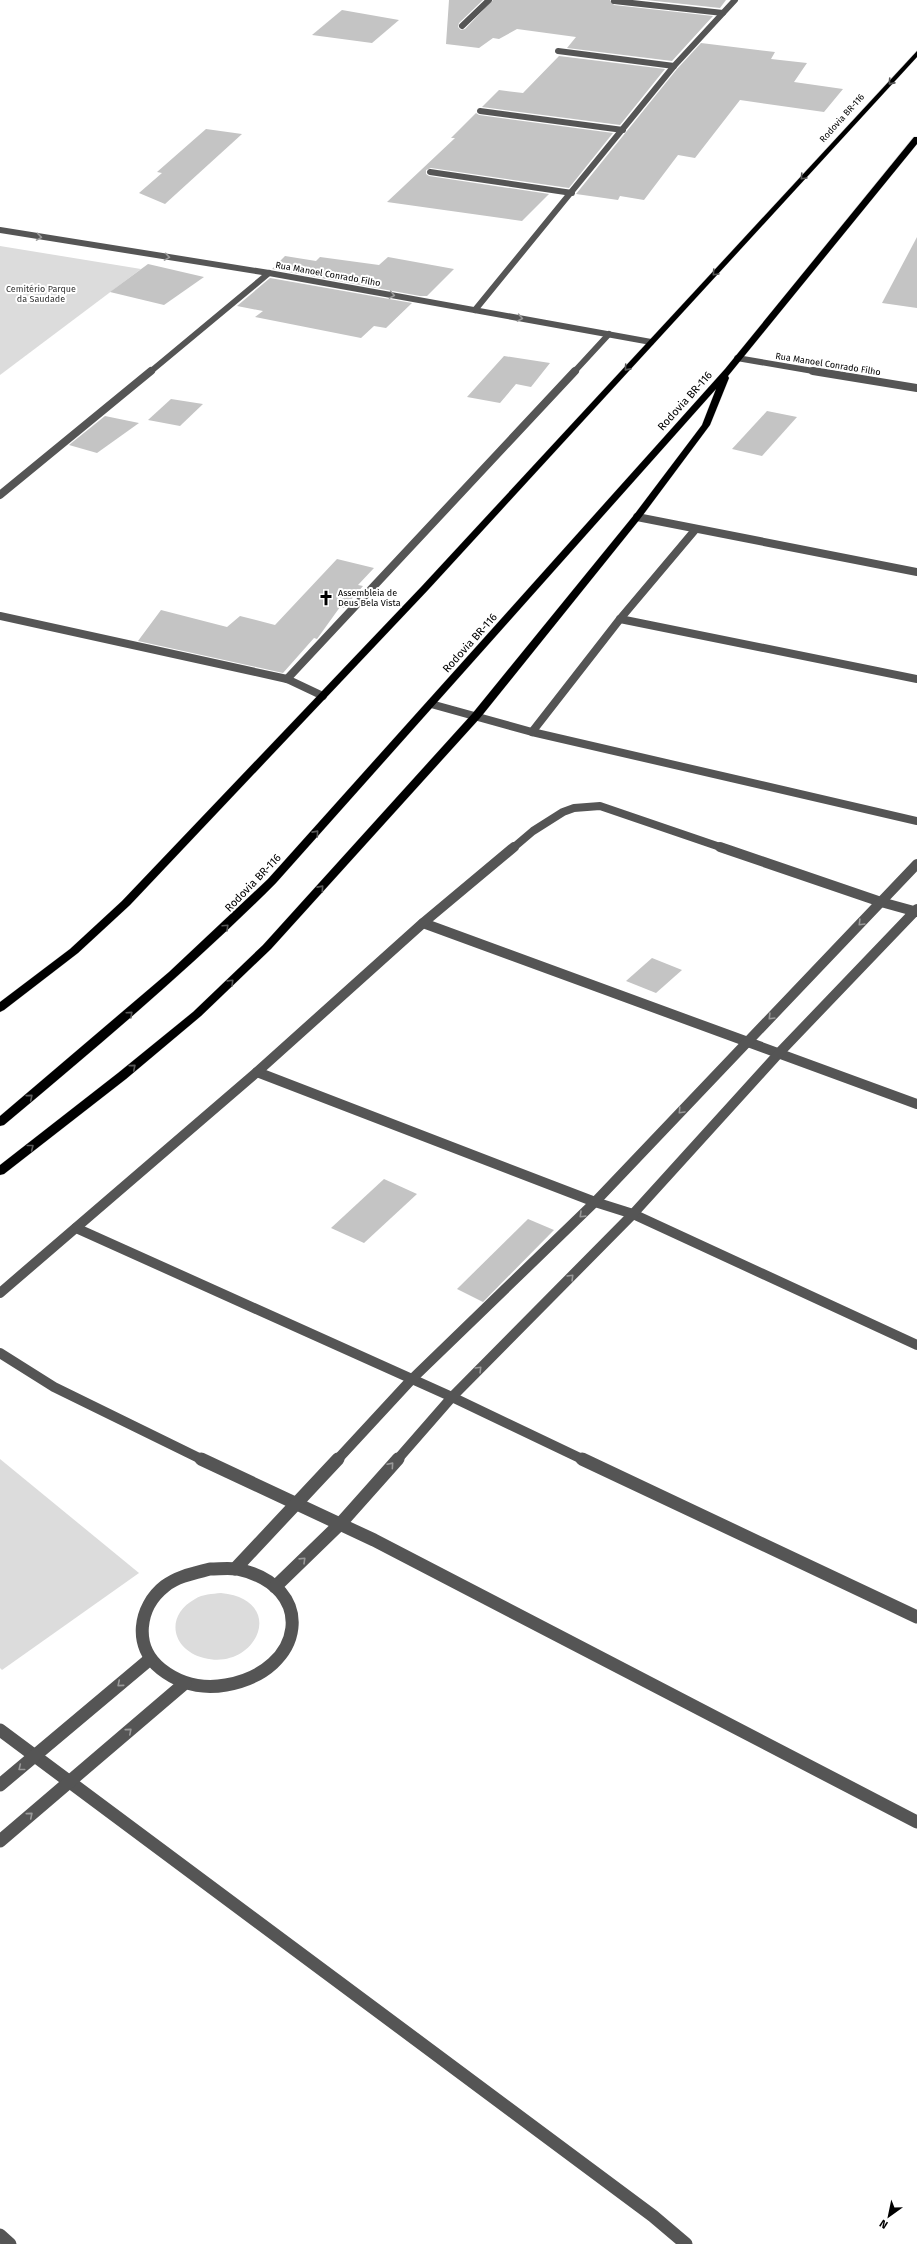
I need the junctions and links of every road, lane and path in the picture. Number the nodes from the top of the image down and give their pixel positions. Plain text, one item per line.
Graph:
1 (489, 0) edge
2 (735, 0) edge
3 (614, 1) edge
4 (723, 13) junction
5 (462, 26) dead end
6 (558, 51) dead end
7 (917, 53) edge
8 (674, 66) junction
9 (480, 111) dead end
10 (623, 130) junction
11 (917, 140) edge
12 (430, 172) dead end
13 (572, 193) junction
14 (0, 230) edge
15 (269, 273) junction
16 (475, 310) junction
17 (609, 334) junction
18 (651, 342) junction
19 (737, 358) junction
20 (728, 371) junction
21 (917, 388) edge
22 (0, 496) edge
23 (637, 517) junction
24 (695, 530) junction
25 (917, 572) edge
26 (0, 616) edge
27 (620, 619) junction
28 (287, 679) junction
29 (917, 679) edge
30 (323, 696) junction
31 (431, 704) junction
32 (476, 716) junction
33 (532, 732) junction
34 (917, 821) edge
35 (917, 864) edge
36 (881, 902) junction
37 (916, 910) edge
38 (423, 923) junction
39 (0, 1008) edge
40 (746, 1042) junction
41 (780, 1052) junction
42 (258, 1072) junction
43 (917, 1104) edge
44 (0, 1122) edge
45 (0, 1171) edge
46 (595, 1202) junction
47 (633, 1214) junction
48 (76, 1228) junction
49 (0, 1293) edge
50 (917, 1345) edge
51 (0, 1353) edge
52 (411, 1380) junction
53 (452, 1397) junction
54 (296, 1504) junction
55 (340, 1523) junction
56 (235, 1569) junction
57 (275, 1587) junction
58 (917, 1617) edge
59 (150, 1659) junction
60 (185, 1683) junction
61 (0, 1730) edge
62 (34, 1757) junction
63 (71, 1781) junction
64 (0, 1785) edge
65 (917, 1822) edge
66 (0, 1840) edge
67 (0, 2235) edge
68 (10, 2244) edge
69 (686, 2244) edge

1 - 5 street
2 - 4 street
3 - 4 street
4 - 8 street
6 - 8 street
7 -> 18 highway, Rodovia BR-116
8 - 10 street
9 - 10 street
10 - 13 street
11 - 19 highway, Rodovia BR-116
12 - 13 street
13 - 16 street
14 -> 15 street, Rua Manoel Conrado Filho
15 -> 16 street, Rua Manoel Conrado Filho
15 - 22 street
16 -> 17 street, Rua Manoel Conrado Filho
17 - 18 street, Rua Manoel Conrado Filho
17 - 28 street
18 -> 30 highway, Rodovia BR-116
19 - 20 highway, Rodovia BR-116
19 - 21 street, Rua Manoel Conrado Filho
20 - 23 highway
20 - 31 highway, Rodovia BR-116
23 - 24 street
23 - 32 highway
24 - 25 street
24 - 27 street
26 - 28 street
27 - 29 street
27 - 33 street
28 - 30 street
30 - 39 highway, Rodovia BR-116
31 - 32 street
44 -> 31 highway, Rodovia BR-116
32 - 33 street
45 -> 32 highway
33 - 34 street
35 - 36 street
36 - 37 street
36 - 38 street
36 -> 40 street
37 - 41 street
38 - 40 street
38 - 42 street
40 - 41 street
40 -> 46 street
41 - 43 street
41 - 47 street
42 - 46 street
42 - 48 street
46 - 47 street
46 -> 52 street
47 - 50 street
53 -> 47 street
48 - 49 street
48 - 52 street
51 - 54 street
52 - 53 street
52 - 54 street
55 -> 53 street
53 - 58 street
54 - 55 street
54 - 56 street
57 -> 55 street
55 - 65 street
56 - 57 street
56 - 59 street
57 - 60 street
59 - 60 street
59 -> 62 street
63 -> 60 street
61 - 62 street
62 - 63 street
62 -> 64 street
66 -> 63 street
63 - 69 street
67 - 68 street

